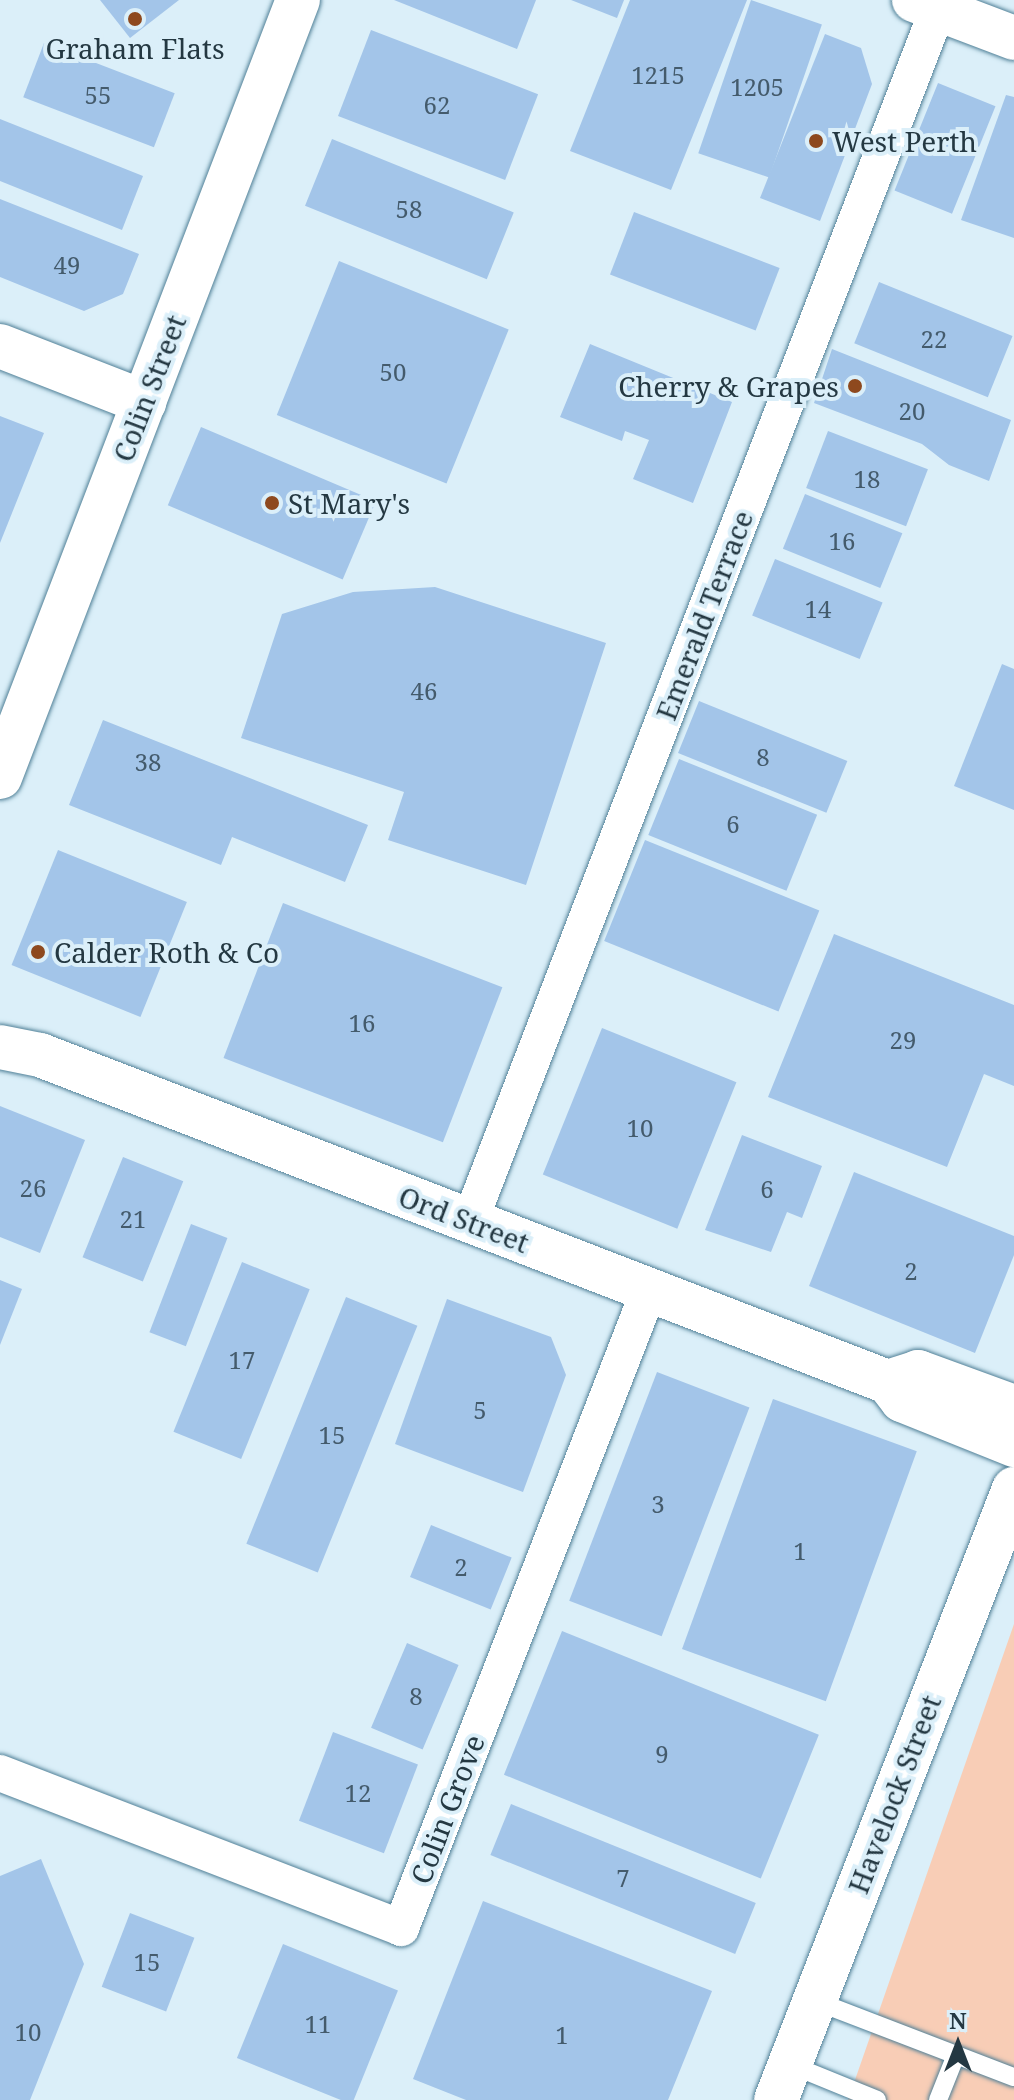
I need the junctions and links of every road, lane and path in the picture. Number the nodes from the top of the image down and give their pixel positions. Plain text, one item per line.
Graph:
1 (298, 0) edge
2 (926, 5) edge
3 (1014, 38) edge
4 (0, 346) edge
5 (144, 402) junction
6 (0, 777) edge
7 (0, 1026) edge
8 (20, 1051) edge
9 (470, 1221) junction
10 (649, 1290) junction
11 (888, 1382) junction
12 (1014, 1407) edge
13 (1014, 1445) edge
14 (1014, 1489) edge
15 (0, 1773) edge
16 (813, 2000) junction
17 (956, 2055) junction
18 (1014, 2077) edge
19 (782, 2082) edge
20 (877, 2100) edge
21 (938, 2100) edge

1 - 5 street, Colin Street
2 - 3 street
2 - 9 street, Emerald Terrace
4 - 5 street
5 - 6 street, Colin Street
7 - 8 street, Ord Street
8 - 9 street, Ord Street
9 - 10 street, Ord Street
10 - 11 street, Ord Street
10 - 15 street, Colin Grove
11 - 12 street
11 - 13 street, Ord Street
14 - 16 street, Havelock Street
16 - 17 lane
16 - 19 street, Havelock Street
17 - 18 lane
17 - 21 lane
19 - 20 lane

